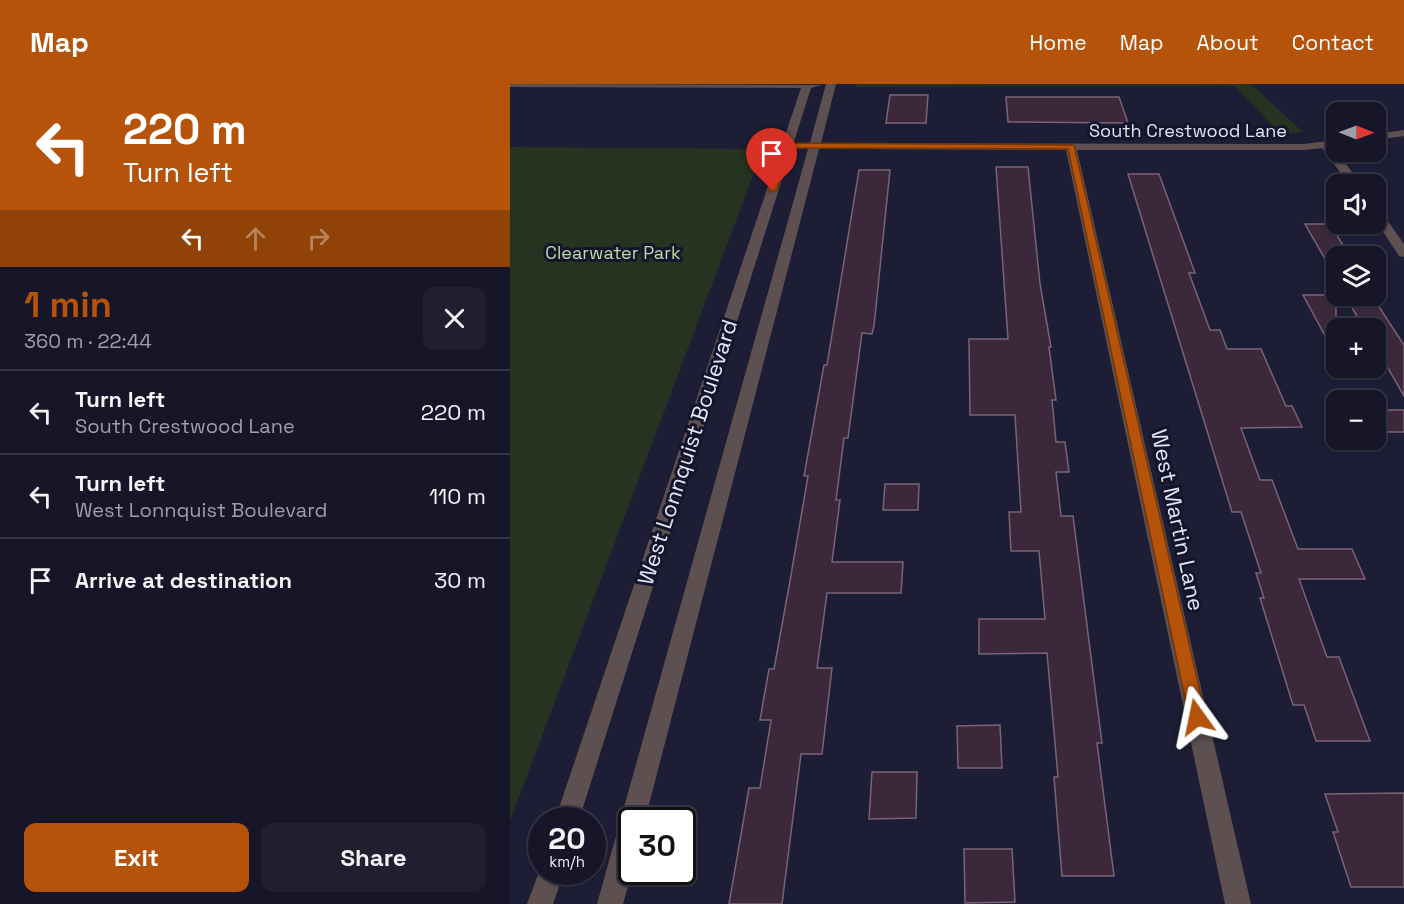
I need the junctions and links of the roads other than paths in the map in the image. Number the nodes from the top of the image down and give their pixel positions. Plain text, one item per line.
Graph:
1 (510, 84) edge
2 (807, 84) edge
3 (831, 84) edge
4 (1404, 133) edge
5 (1386, 136) edge
6 (1326, 144) edge
7 (787, 145) junction
8 (1071, 146) junction
9 (814, 147) junction
10 (1386, 227) edge
11 (1404, 253) edge
12 (571, 807) edge
13 (636, 807) edge
14 (618, 874) edge
15 (547, 885) edge
16 (540, 904) edge
17 (610, 904) edge
18 (1238, 904) edge

1 - 2 street
2 - 3 street
2 - 7 street, West Lonnquist Boulevard
3 - 9 street, West Lonnquist Boulevard
4 - 5 street
6 - 8 street, South Crestwood Lane
7 - 9 street, South Crestwood Lane
7 - 12 street, West Lonnquist Boulevard
8 - 9 street, South Crestwood Lane
8 - 18 street, West Martin Lane
9 - 13 street, West Lonnquist Boulevard
10 - 11 street
14 - 17 street, West Lonnquist Boulevard
15 - 16 street

